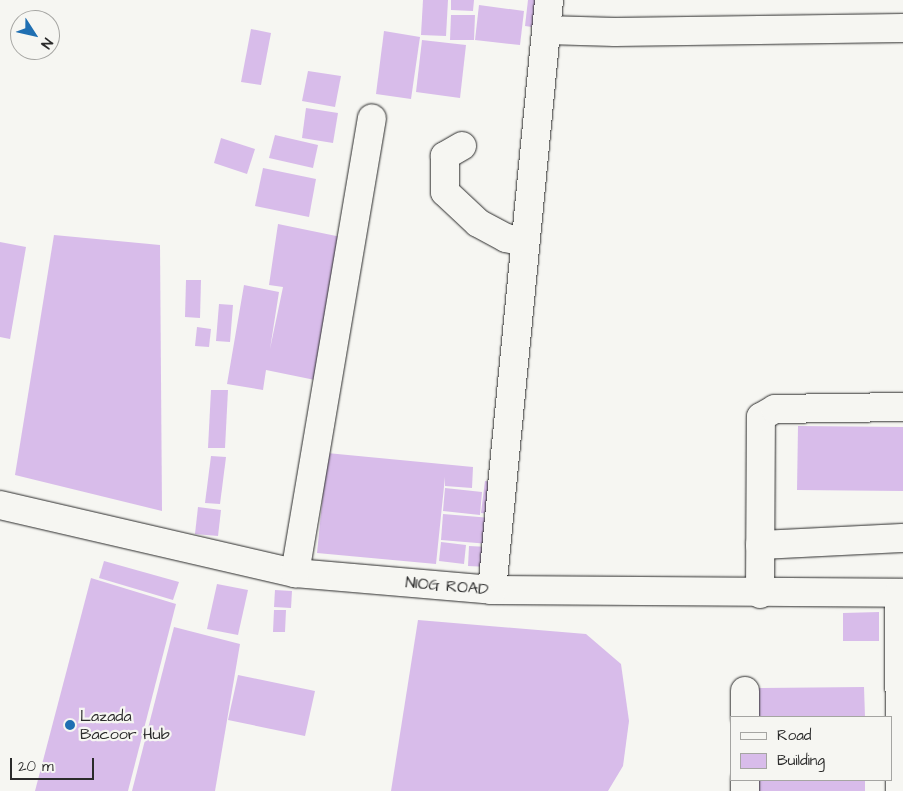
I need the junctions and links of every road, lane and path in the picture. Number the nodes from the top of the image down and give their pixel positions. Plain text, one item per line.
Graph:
1 (549, 0) edge
2 (903, 28) edge
3 (546, 30) junction
4 (372, 118) dead end
5 (462, 146) dead end
6 (526, 242) junction
7 (903, 407) edge
8 (0, 506) edge
9 (903, 538) edge
10 (760, 545) junction
11 (295, 573) junction
12 (492, 590) junction
13 (901, 593) edge
14 (760, 594) junction
15 (901, 621) edge
16 (900, 791) edge

1 - 3 street
2 - 3 street
3 - 6 street
4 - 11 street
5 - 6 street
6 - 12 street
7 - 10 street
8 - 11 street, NIOG ROAD
9 - 10 street
10 - 14 street
11 - 12 street, NIOG ROAD
12 - 14 street, NIOG ROAD
13 - 14 street, NIOG ROAD
13 - 15 street
15 - 16 street

